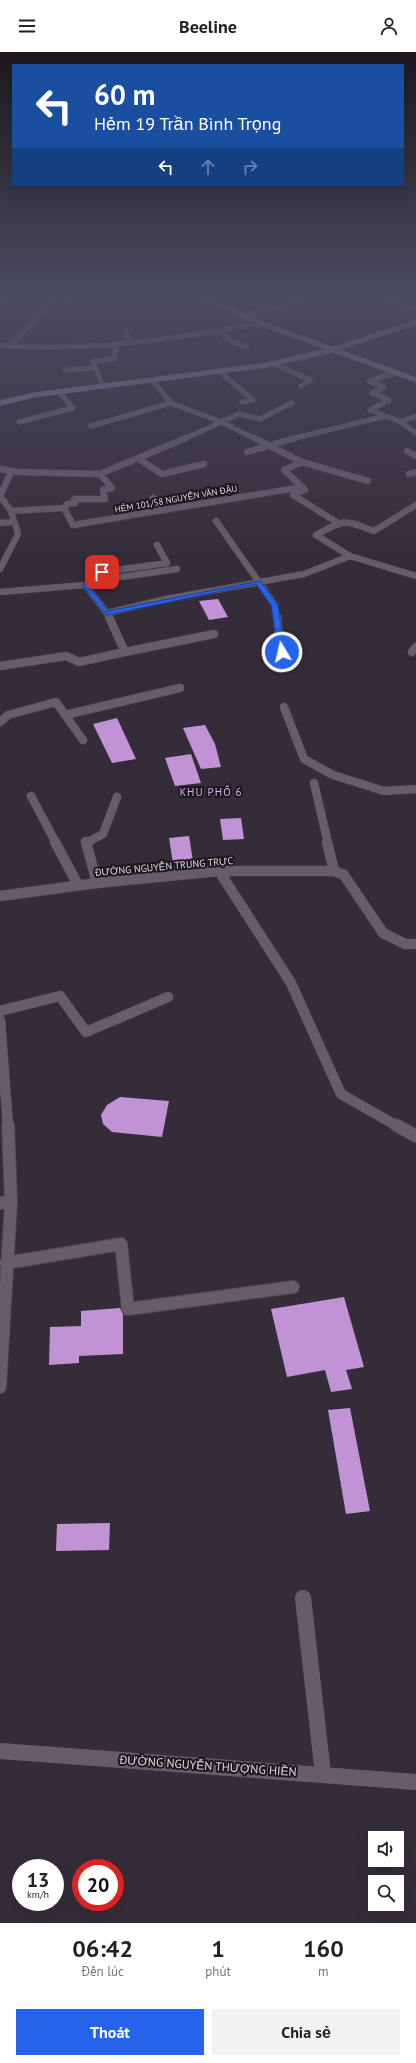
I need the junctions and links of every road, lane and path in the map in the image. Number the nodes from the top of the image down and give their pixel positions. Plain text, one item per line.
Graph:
1 (101, 382) edge
2 (140, 382) edge
3 (154, 382) edge
4 (232, 382) edge
5 (307, 382) edge
6 (370, 382) edge
7 (103, 386) junction
8 (301, 386) dead end
9 (59, 392) junction
10 (0, 402) edge
11 (242, 402) dead end
12 (171, 403) junction
13 (292, 403) dead end
14 (386, 416) junction
15 (416, 416) edge
16 (19, 422) dead end
17 (221, 422) junction
18 (401, 422) junction
19 (91, 426) dead end
20 (416, 433) edge
21 (268, 444) junction
22 (407, 451) dead end
23 (247, 452) dead end
24 (416, 456) edge
25 (139, 459) junction
26 (302, 462) junction
27 (204, 464) dead end
28 (0, 469) edge
29 (11, 472) junction
30 (416, 472) edge
31 (100, 474) junction
32 (409, 474) dead end
33 (3, 480) edge
34 (368, 481) dead end
35 (302, 487) junction
36 (153, 498) dead end
37 (416, 505) edge
38 (64, 508) junction
39 (160, 510) junction
40 (11, 511) junction
41 (216, 521) dead end
42 (14, 522) junction
43 (0, 523) edge
44 (338, 523) junction
45 (157, 545) dead end
46 (4, 554) edge
47 (350, 556) junction
48 (0, 569) edge
49 (177, 569) dead end
50 (416, 576) edge
51 (93, 581) junction
52 (258, 582) junction
53 (85, 585) junction
54 (0, 592) edge
55 (107, 613) junction
56 (214, 634) dead end
57 (125, 652) junction
58 (282, 652) dead end
59 (0, 666) edge
60 (180, 688) dead end
61 (284, 707) dead end
62 (65, 715) junction
63 (0, 722) edge
64 (83, 740) dead end
65 (314, 783) dead end
66 (416, 789) edge
67 (31, 796) dead end
68 (117, 797) dead end
69 (219, 871) junction
70 (334, 871) junction
71 (97, 883) junction
72 (78, 885) junction
73 (0, 896) edge
74 (416, 944) edge
75 (168, 997) dead end
76 (0, 1012) edge
77 (1, 1025) edge
78 (4, 1102) edge
79 (416, 1136) edge
80 (5, 1203) edge
81 (6, 1263) junction
82 (293, 1287) dead end
83 (0, 1387) edge
84 (303, 1598) dead end
85 (0, 1752) edge
86 (323, 1774) junction
87 (416, 1782) edge

1 - 7 street
2 - 7 street
3 - 12 street
4 - 11 street
5 - 8 street
6 - 14 street
7 - 9 street
9 - 10 street
9 - 16 street
12 - 17 street
12 - 19 street
13 - 17 street
14 - 18 street
14 - 21 street
15 - 18 street
17 - 21 street
17 - 25 street
18 - 20 street
21 - 23 street
21 - 26 street
22 - 24 street
25 - 27 street
25 - 31 street
26 - 34 street
26 - 35 street
28 - 29 street
29 - 31 street
29 - 33 street
30 - 32 street
31 - 38 street
33 - 40 street
35 - 39 street, HẺM 101/58 NGUYỄN VĂN ĐẬU
35 - 44 street
36 - 39 street
37 - 44 street
38 - 39 street, HẺM 101/58 NGUYỄN VĂN ĐẬU
38 - 40 street
40 - 42 street
41 - 52 street
42 - 43 street
42 - 46 street
44 - 47 street
45 - 51 street
46 - 48 street
47 - 50 street
47 - 52 street
49 - 51 street
51 - 53 street
52 - 55 street
52 - 58 street
53 - 54 street
53 - 55 street
55 - 57 street
56 - 57 street
57 - 59 street
60 - 62 street
61 - 66 street
62 - 63 street
62 - 64 street
65 - 70 street
67 - 72 street
68 - 71 street
69 - 70 street, ĐƯỜNG NGUYỄN TRUNG TRỰC
69 - 71 street, ĐƯỜNG NGUYỄN TRUNG TRỰC
69 - 79 street
70 - 74 street
71 - 72 street, ĐƯỜNG NGUYỄN TRUNG TRỰC
72 - 73 street, ĐƯỜNG NGUYỄN TRUNG TRỰC
75 - 76 street
77 - 78 street
78 - 80 street
80 - 81 street
81 - 82 street
81 - 83 street
84 - 86 street
85 - 86 street, ĐƯỜNG NGUYỄN THƯỢNG HIỀN
86 - 87 street, ĐƯỜNG NGUYỄN THƯỢNG HIỀN

